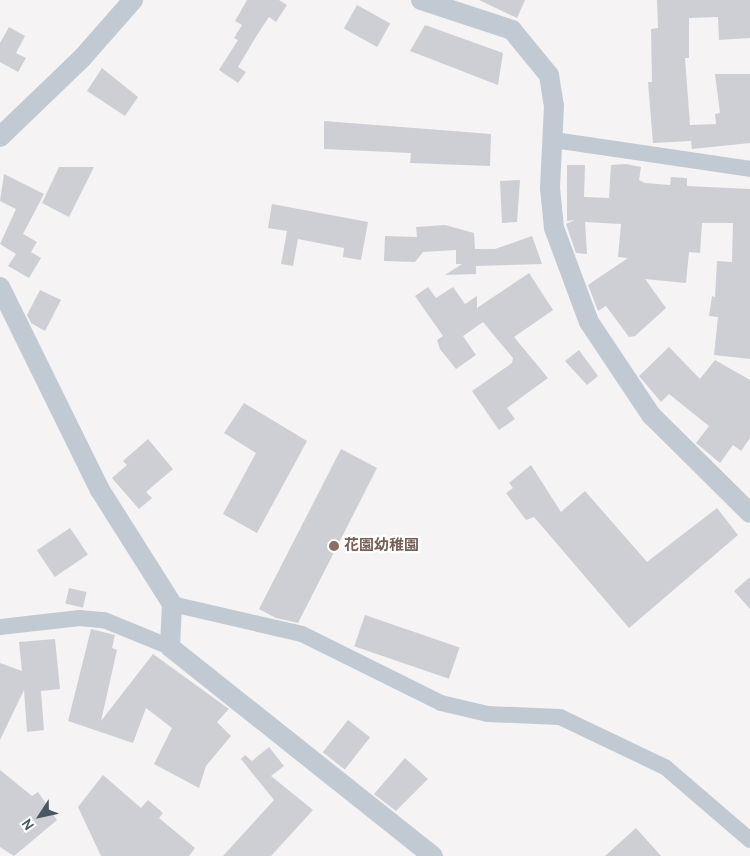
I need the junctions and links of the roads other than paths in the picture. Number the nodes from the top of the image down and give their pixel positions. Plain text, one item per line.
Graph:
1 (133, 0) edge
2 (420, 0) edge
3 (0, 137) edge
4 (554, 140) junction
5 (750, 169) edge
6 (0, 287) edge
7 (750, 513) edge
8 (172, 604) junction
9 (0, 627) edge
10 (170, 647) junction
11 (750, 840) edge
12 (433, 856) edge

1 - 3 street
2 - 4 street
4 - 5 street
4 - 7 street
6 - 8 street
8 - 10 street
8 - 11 street
9 - 10 street
10 - 12 street

